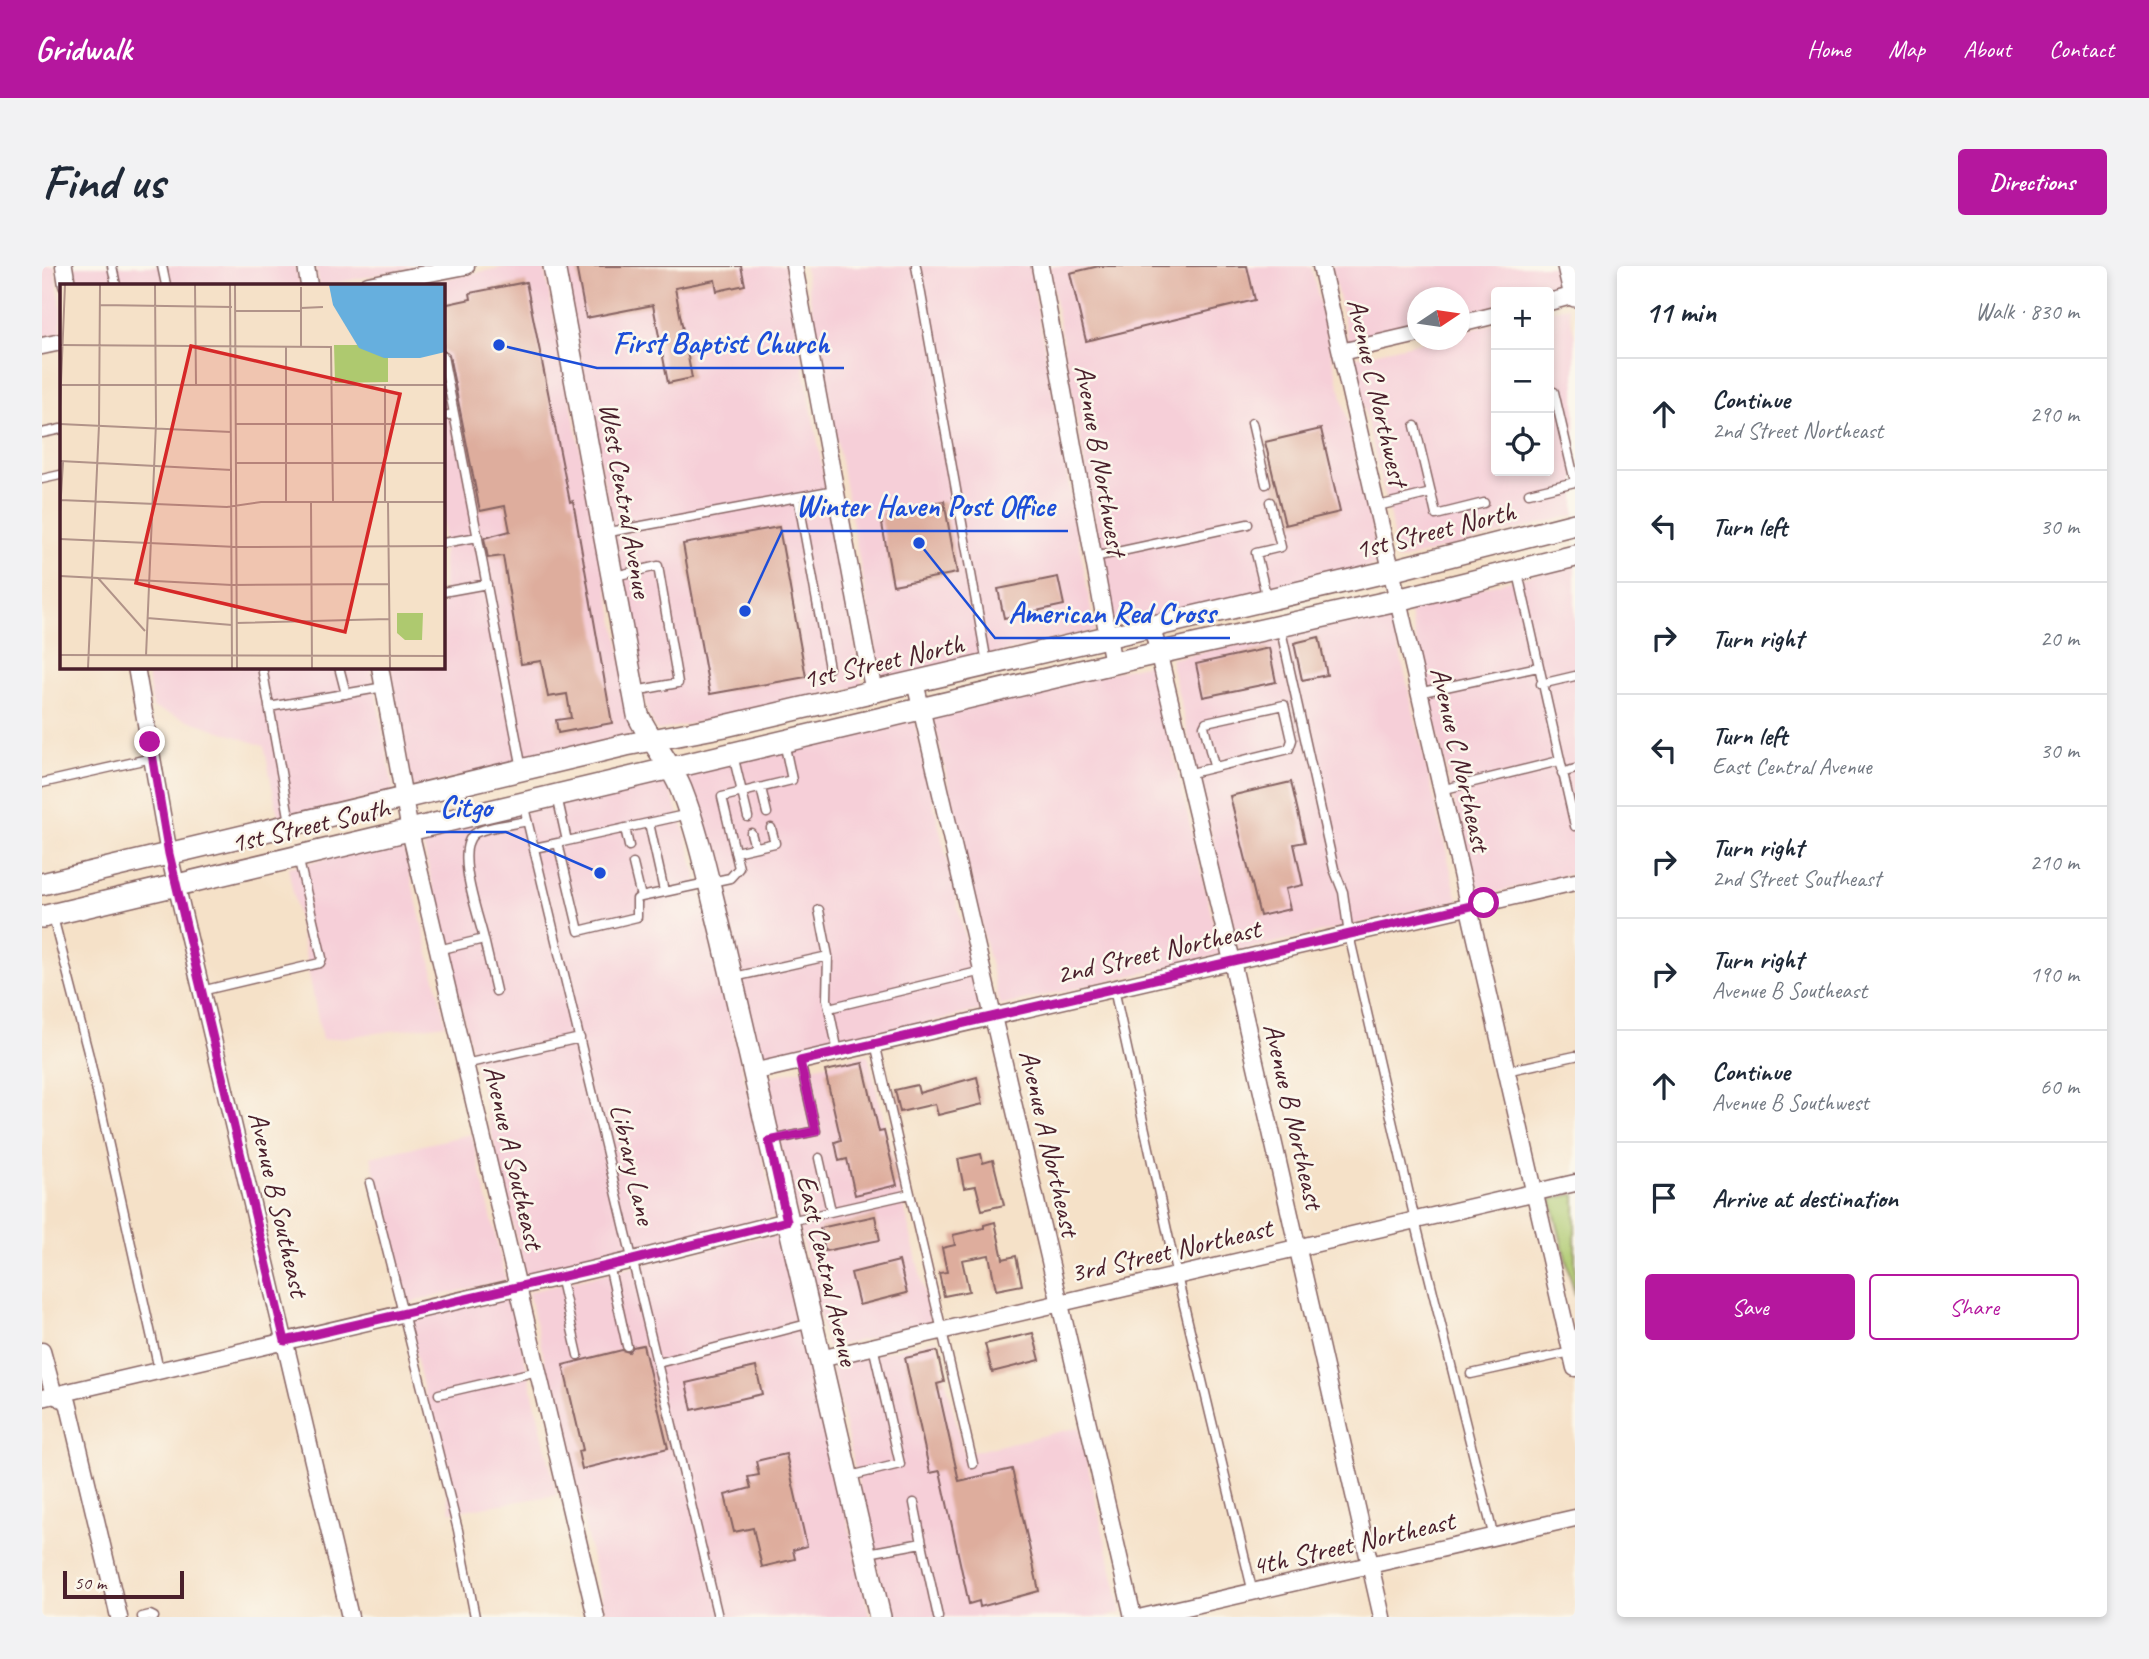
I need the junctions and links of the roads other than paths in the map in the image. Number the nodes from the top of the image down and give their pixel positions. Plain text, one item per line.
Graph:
1 (64, 266) edge
2 (112, 266) edge
3 (162, 266) edge
4 (306, 266) edge
5 (466, 266) edge
6 (554, 266) edge
7 (794, 266) edge
8 (916, 266) edge
9 (1040, 266) edge
10 (1321, 266) edge
11 (1569, 266) edge
12 (428, 275) edge
13 (67, 284) edge
14 (116, 284) edge
15 (166, 284) edge
16 (309, 284) edge
17 (374, 284) edge
18 (1575, 296) edge
19 (1554, 301) edge
20 (1491, 316) edge
21 (1470, 322) edge
22 (1407, 337) edge
23 (60, 342) edge
24 (42, 346) edge
25 (1341, 352) junction
26 (444, 367) edge
27 (1554, 392) dead end
28 (454, 414) junction
29 (444, 416) edge
30 (1252, 423) dead end
31 (1415, 426) dead end
32 (60, 429) edge
33 (42, 433) edge
34 (1572, 460) edge
35 (60, 475) edge
36 (42, 479) edge
37 (1266, 484) dead end
38 (835, 490) junction
39 (1431, 493) junction
40 (1529, 493) dead end
41 (798, 497) junction
42 (1270, 502) dead end
43 (1484, 503) dead end
44 (1378, 506) junction
45 (1248, 524) dead end
46 (1575, 524) edge
47 (604, 533) junction
48 (478, 537) junction
49 (444, 543) edge
50 (1575, 555) edge
51 (1092, 557) junction
52 (1517, 570) junction
53 (1390, 571) junction
54 (612, 577) junction
55 (487, 584) junction
56 (444, 592) edge
57 (1267, 600) junction
58 (1397, 600) junction
59 (1152, 626) junction
60 (1280, 626) junction
61 (1106, 637) junction
62 (1159, 653) junction
63 (1112, 664) junction
64 (988, 665) junction
65 (1538, 667) junction
66 (136, 668) edge
67 (262, 668) edge
68 (339, 668) edge
69 (380, 668) edge
70 (829, 668) dead end
71 (1575, 676) edge
72 (915, 682) junction
73 (1541, 684) junction
74 (384, 687) junction
75 (633, 691) junction
76 (874, 691) junction
77 (346, 694) junction
78 (1418, 694) junction
79 (269, 707) junction
80 (921, 708) junction
81 (653, 740) junction
82 (783, 741) junction
83 (732, 753) junction
84 (152, 758) junction
85 (1559, 761) junction
86 (1214, 766) junction
87 (672, 768) junction
88 (1575, 769) edge
89 (522, 770) junction
90 (1562, 773) junction
91 (1187, 774) junction
92 (42, 783) edge
93 (761, 788) junction
94 (1441, 790) junction
95 (741, 792) junction
96 (557, 794) junction
97 (404, 798) junction
98 (525, 812) junction
99 (767, 813) dead end
100 (689, 814) junction
101 (748, 817) dead end
102 (494, 819) junction
103 (1574, 821) edge
104 (649, 823) junction
105 (291, 825) junction
106 (625, 828) junction
107 (771, 828) dead end
108 (410, 831) junction
109 (751, 833) dead end
110 (563, 842) junction
111 (629, 846) dead end
112 (755, 847) junction
113 (534, 848) junction
114 (735, 852) junction
115 (169, 854) junction
116 (298, 857) junction
117 (633, 864) dead end
118 (1575, 882) edge
119 (708, 883) junction
120 (42, 884) edge
121 (176, 884) junction
122 (664, 891) junction
123 (641, 897) junction
124 (1469, 907) junction
125 (819, 910) dead end
126 (47, 915) edge
127 (1349, 934) junction
128 (484, 939) junction
129 (438, 950) junction
130 (828, 956) junction
131 (1232, 961) junction
132 (982, 971) junction
133 (731, 978) junction
134 (1114, 989) junction
135 (201, 991) junction
136 (496, 991) dead end
137 (829, 1008) junction
138 (993, 1016) junction
139 (580, 1038) junction
140 (875, 1044) junction
141 (838, 1052) junction
142 (1575, 1056) edge
143 (800, 1061) junction
144 (465, 1064) junction
145 (753, 1072) junction
146 (1506, 1072) junction
147 (769, 1141) junction
148 (819, 1158) dead end
149 (370, 1183) dead end
150 (1575, 1183) edge
151 (1533, 1193) junction
152 (910, 1194) junction
153 (831, 1211) junction
154 (1415, 1220) junction
155 (787, 1221) junction
156 (1297, 1248) junction
157 (633, 1260) junction
158 (609, 1265) junction
159 (560, 1276) junction
160 (1177, 1276) junction
161 (517, 1286) junction
162 (1060, 1303) junction
163 (402, 1313) junction
164 (811, 1323) junction
165 (942, 1331) junction
166 (285, 1341) junction
167 (626, 1346) dead end
168 (873, 1346) junction
169 (42, 1351) edge
170 (578, 1355) dead end
171 (820, 1359) junction
172 (1573, 1360) edge
173 (658, 1363) junction
174 (159, 1370) junction
175 (538, 1371) junction
176 (1471, 1374) dead end
177 (439, 1394) dead end
178 (48, 1397) edge
179 (973, 1464) dead end
180 (847, 1476) junction
181 (914, 1503) dead end
182 (1575, 1518) edge
183 (1494, 1538) junction
184 (922, 1543) junction
185 (865, 1553) junction
186 (1371, 1567) junction
187 (1254, 1592) junction
188 (119, 1617) edge
189 (142, 1617) edge
190 (154, 1617) edge
191 (350, 1617) edge
192 (475, 1617) edge
193 (596, 1617) edge
194 (718, 1617) edge
195 (880, 1617) edge
196 (938, 1617) edge
197 (1133, 1617) edge
198 (1143, 1617) edge
199 (1382, 1617) edge

1 - 13 street
2 - 14 lane
3 - 15 lane
4 - 16 street
5 - 12 street
6 - 47 main road, West Central Avenue
7 - 38 street
8 - 64 lane
9 - 51 street, Avenue B Northwest
10 - 25 street, Avenue C Northwest
11 - 18 main road
12 - 17 street
18 - 19 street
20 - 21 street
22 - 25 street
23 - 24 street
25 - 44 street, Avenue C Northwest
26 - 28 lane
27 - 34 lane
28 - 29 lane
28 - 48 lane
30 - 37 lane
31 - 39 lane
32 - 33 lane
34 - 40 lane
35 - 36 lane
38 - 41 lane
38 - 76 street
39 - 43 lane
39 - 44 lane
41 - 47 lane
41 - 70 lane
42 - 57 lane
44 - 53 street, Avenue C Northwest
45 - 51 lane
46 - 53 main road, 1st Street North
47 - 54 main road, West Central Avenue
48 - 49 lane
48 - 55 lane
50 - 52 main road, 1st Street North
51 - 61 street, Avenue B Northwest
52 - 58 main road, 1st Street North
52 - 65 lane
53 - 57 main road, 1st Street North
53 - 58 street, Avenue C Northeast
54 - 75 main road, West Central Avenue
54 - 75 lane
55 - 56 lane
55 - 89 lane
57 - 59 main road, 1st Street North
58 - 60 main road, 1st Street North
58 - 78 street, Avenue C Northeast
59 - 61 main road, 1st Street North
59 - 62 street, Avenue B Northeast
60 - 62 main road, 1st Street North
60 - 127 lane
61 - 63 street, Avenue B Northwest
61 - 64 main road, 1st Street North
62 - 63 main road, 1st Street North
62 - 91 street, Avenue B Northeast
63 - 80 main road, 1st Street North
64 - 72 main road, 1st Street North
65 - 73 lane
65 - 78 lane
66 - 84 street, Avenue B Southeast
67 - 79 lane
68 - 77 lane
69 - 74 street, Avenue A Southeast
71 - 73 lane
72 - 76 main road, 1st Street North
72 - 80 street, Avenue A Northeast
73 - 85 lane
74 - 77 lane
74 - 97 street, Avenue A Southeast
75 - 81 main road, West Central Avenue
76 - 81 main road, 1st Street North
77 - 79 lane
78 - 94 street, Avenue C Northeast
79 - 105 lane
80 - 82 main road, 1st Street North
80 - 132 street, Avenue A Northeast
81 - 87 main road, East Central Avenue
81 - 89 main road, 1st Street South
82 - 83 main road, 1st Street North
82 - 93 lane
83 - 87 main road, 1st Street North
83 - 95 lane
84 - 92 lane
84 - 115 street, Avenue B Southeast
85 - 90 lane
85 - 94 lane
86 - 86 lane
86 - 91 lane
87 - 96 main road, 1st Street South
87 - 100 main road, East Central Avenue
88 - 90 lane
89 - 97 main road, 1st Street South
90 - 103 lane
91 - 131 street, Avenue B Northeast
93 - 95 lane
93 - 99 lane
94 - 124 street, Avenue C Northeast
95 - 101 lane
95 - 114 lane
96 - 98 main road, 1st Street South
96 - 110 lane
97 - 105 main road, 1st Street South
97 - 108 street, Avenue A Southeast
98 - 102 main road, 1st Street South
98 - 113 lane, Library Lane
100 - 104 lane
100 - 119 main road, East Central Avenue
102 - 108 main road, 1st Street South
102 - 128 lane
104 - 106 lane
104 - 122 lane
105 - 115 main road, 1st Street South
106 - 110 lane
106 - 111 lane
107 - 112 lane
108 - 116 main road, 1st Street South
108 - 129 street, Avenue A Southeast
109 - 112 lane
110 - 113 lane
110 - 123 lane
112 - 114 lane
113 - 139 lane, Library Lane
114 - 119 lane
115 - 120 main road, 1st Street South
115 - 121 street, Avenue B Southeast
116 - 121 main road, 1st Street South
116 - 135 lane
117 - 123 lane
118 - 124 street, 2nd Street Northeast
119 - 122 lane
119 - 133 main road, East Central Avenue
121 - 126 main road, 1st Street South
121 - 135 street, Avenue B Southeast
122 - 123 lane
124 - 127 street, 2nd Street Northeast
124 - 146 street, Avenue C Northeast
125 - 130 lane
126 - 174 lane
127 - 131 street, 2nd Street Northeast
127 - 154 lane
128 - 129 lane
128 - 136 lane
129 - 144 street, Avenue A Southeast
130 - 133 lane
130 - 137 lane
131 - 134 street, 2nd Street Northeast
131 - 156 street, Avenue B Northeast
132 - 137 lane
132 - 138 street, Avenue A Northeast
133 - 145 main road, East Central Avenue
134 - 138 street, 2nd Street Northeast
134 - 160 lane
135 - 166 street, Avenue B Southeast
137 - 141 lane
138 - 140 street, 2nd Street Northeast
138 - 162 street, Avenue A Northeast
139 - 144 lane
139 - 157 lane, Library Lane
140 - 141 street, 2nd Street Northeast
140 - 152 lane
141 - 143 street, 2nd Street Northeast
142 - 146 lane
143 - 145 street, 2nd Street Northeast
143 - 147 lane
144 - 161 street, Avenue A Southeast
145 - 147 main road, East Central Avenue
146 - 151 street, Avenue C Northeast
147 - 155 main road, East Central Avenue
148 - 153 lane
149 - 163 lane
150 - 151 street, 3rd Street Northeast
151 - 154 street, 3rd Street Northeast
151 - 172 street, Avenue C Northeast
152 - 153 lane
152 - 165 lane
153 - 155 lane
154 - 156 street, 3rd Street Northeast
154 - 183 lane
155 - 157 street
155 - 164 main road, East Central Avenue
156 - 160 street, 3rd Street Northeast
156 - 186 street, Avenue B Northeast
157 - 158 street
157 - 173 lane, Library Lane
158 - 159 street
158 - 167 lane
159 - 161 street
159 - 170 lane
160 - 162 street, 3rd Street Northeast
160 - 187 lane
161 - 163 street
161 - 175 street, Avenue A Southeast
162 - 165 street, 3rd Street Northeast
162 - 197 street, Avenue A Northeast
163 - 166 street
163 - 192 lane
164 - 171 main road, East Central Avenue
164 - 173 lane
165 - 168 street, 3rd Street Northeast
165 - 179 lane
166 - 174 street
166 - 191 street, Avenue B Southeast
168 - 171 street, 3rd Street Northeast
168 - 180 lane
169 - 178 street
171 - 180 main road, East Central Avenue
172 - 176 lane
173 - 194 lane, Library Lane
174 - 178 street
175 - 177 lane
175 - 193 street, Avenue A Southeast
178 - 188 street
180 - 185 main road, East Central Avenue
181 - 184 lane
182 - 183 street, 4th Street Northeast
183 - 186 street, 4th Street Northeast
184 - 185 lane
184 - 196 lane
185 - 195 main road, East Central Avenue
186 - 187 street, 4th Street Northeast
186 - 199 street, Avenue B Northeast
187 - 198 street, 4th Street Northeast
189 - 190 lane

